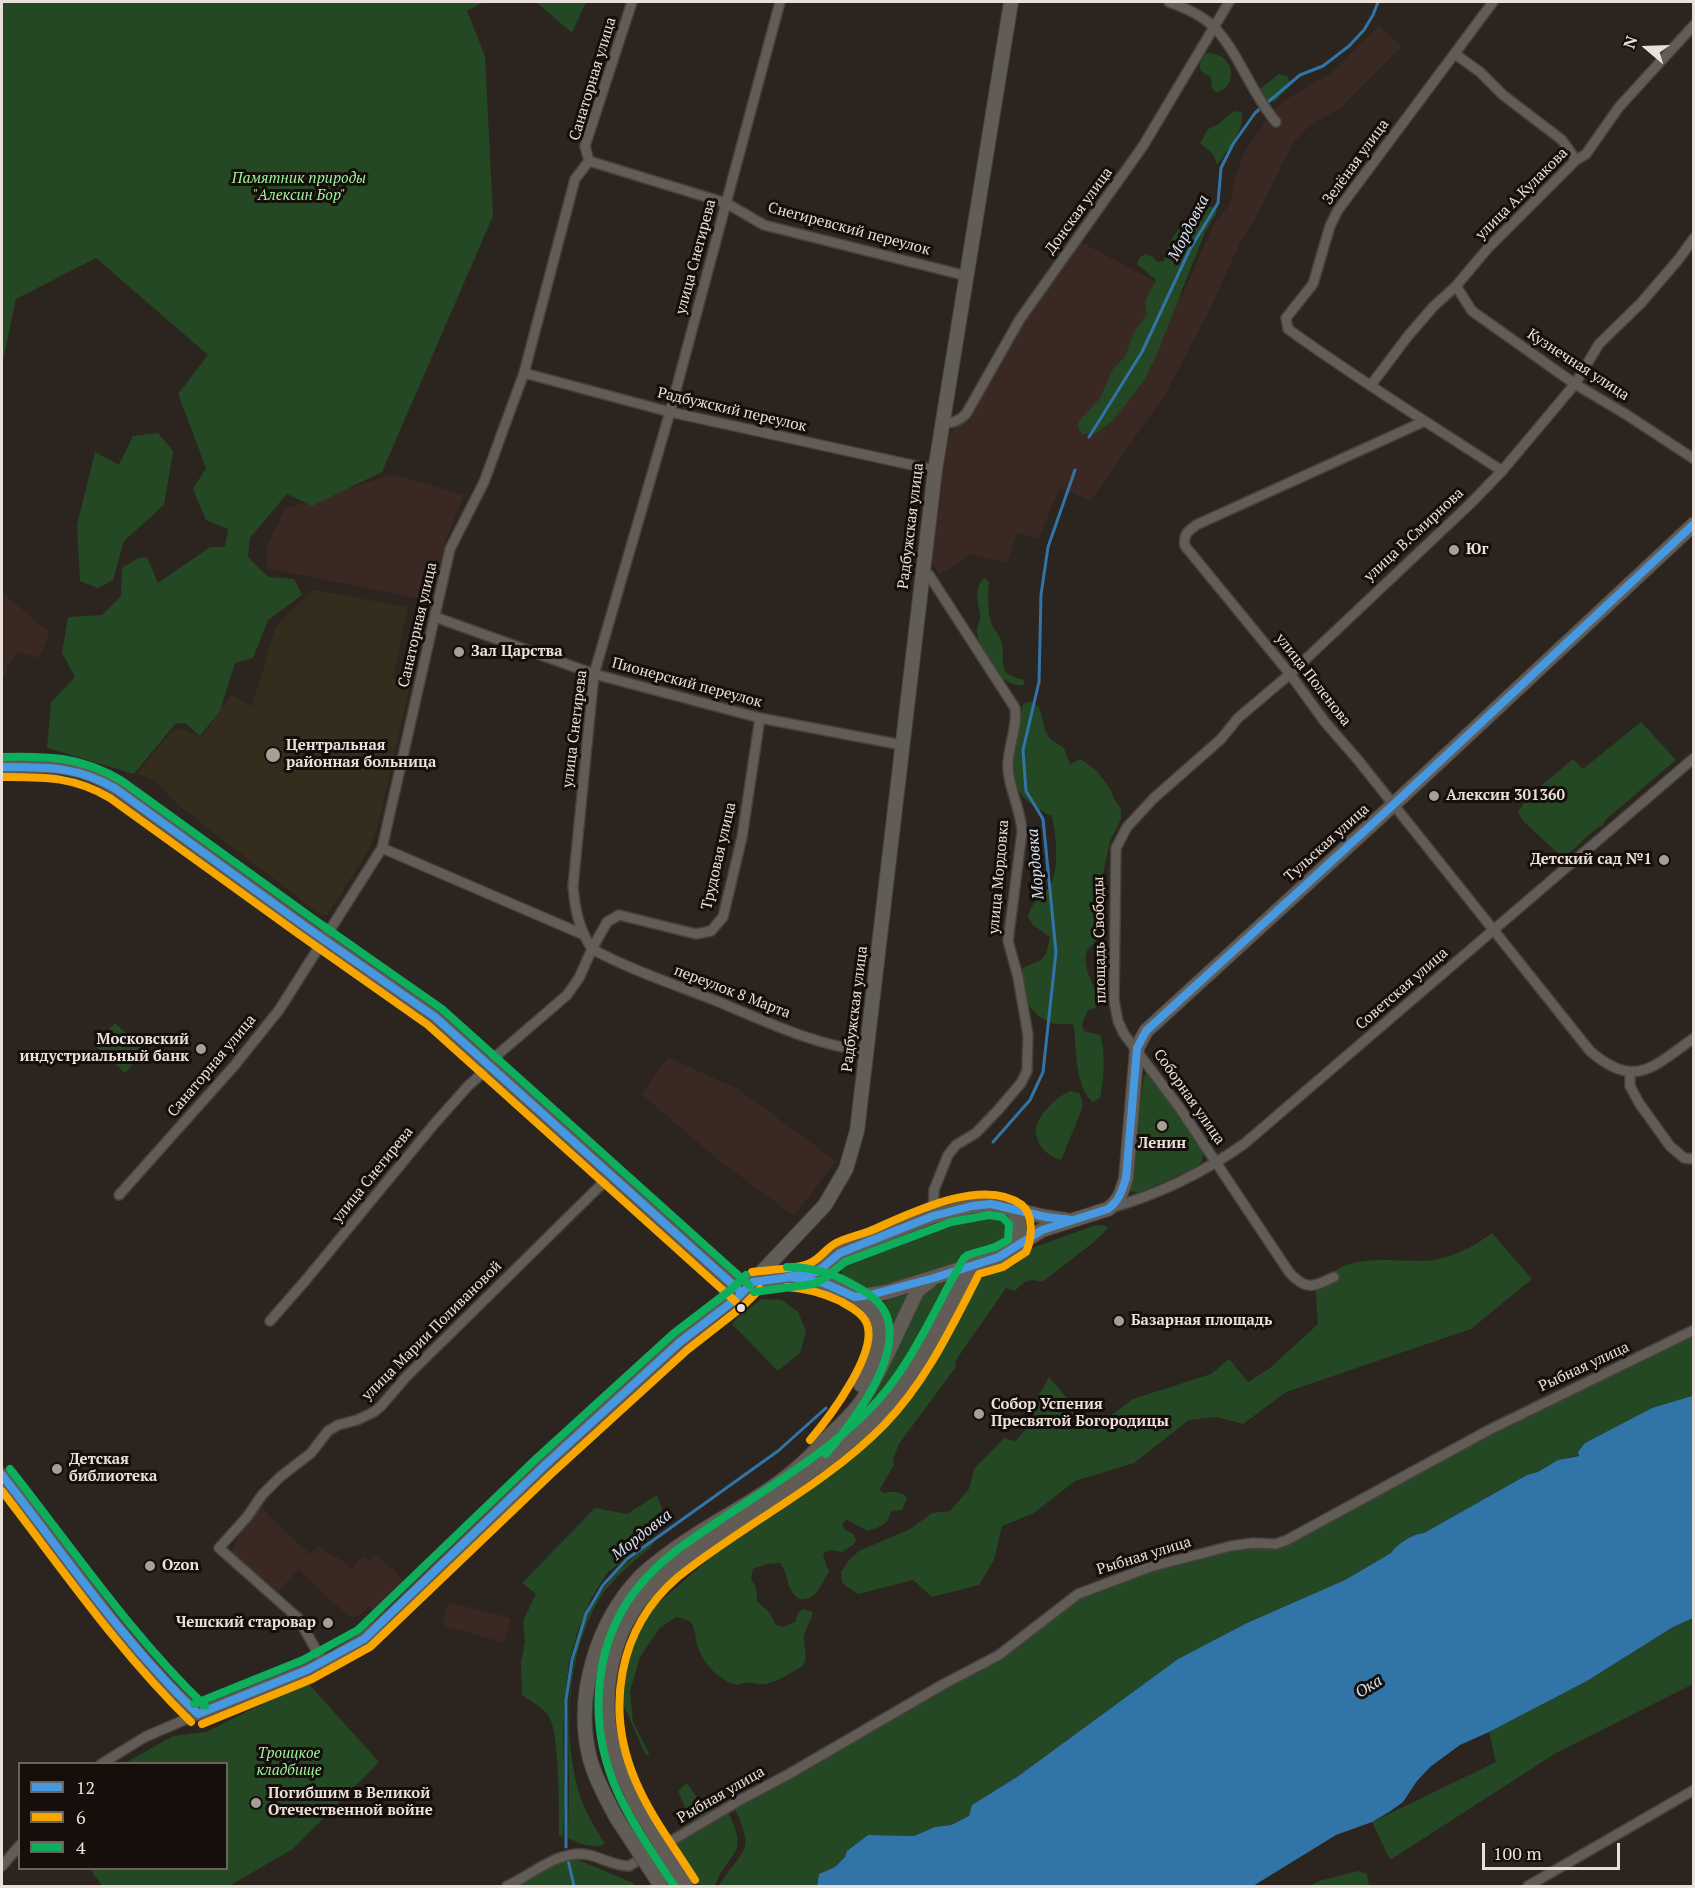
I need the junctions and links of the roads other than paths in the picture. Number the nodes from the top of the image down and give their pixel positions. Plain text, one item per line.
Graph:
1 (632, 2) edge
2 (780, 2) edge
3 (1011, 2) edge
4 (1170, 2) edge
5 (1229, 2) edge
6 (1493, 2) edge
7 (1694, 24) edge
8 (1213, 26) junction
9 (1455, 54) junction
10 (1276, 122) dead end
11 (1576, 160) junction
12 (589, 161) junction
13 (726, 203) junction
14 (1694, 238) edge
15 (967, 276) junction
16 (1456, 286) junction
17 (524, 373) junction
18 (1371, 384) junction
19 (1575, 384) junction
20 (670, 412) junction
21 (1425, 421) junction
22 (943, 423) junction
23 (1694, 459) edge
24 (935, 470) junction
25 (1502, 471) junction
26 (1694, 524) edge
27 (921, 574) junction
28 (435, 617) junction
29 (594, 674) junction
30 (1290, 674) junction
31 (760, 718) junction
32 (902, 746) junction
33 (1694, 758) edge
34 (2, 767) edge
35 (1393, 805) junction
36 (1127, 827) joint
37 (382, 848) junction
38 (1493, 929) junction
39 (582, 934) junction
40 (324, 938) junction
41 (592, 949) junction
42 (1694, 1038) edge
43 (1137, 1048) junction
44 (866, 1051) junction
45 (488, 1063) junction
46 (1630, 1073) junction
47 (1694, 1160) edge
48 (1218, 1163) junction
49 (611, 1175) junction
50 (119, 1195) dead end
51 (1108, 1209) junction
52 (1012, 1210) junction
53 (933, 1216) junction
54 (1071, 1220) junction
55 (1018, 1246) junction
56 (840, 1253) junction
57 (972, 1265) junction
58 (791, 1277) junction
59 (1334, 1277) dead end
60 (934, 1278) junction
61 (753, 1282) junction
62 (742, 1293) junction
63 (849, 1294) junction
64 (270, 1321) dead end
65 (1694, 1330) edge
66 (824, 1441) junction
67 (2, 1475) edge
68 (323, 1662) junction
69 (198, 1714) junction
70 (104, 1762) edge
71 (1694, 1790) edge
72 (18, 1847) edge
73 (2, 1866) edge
74 (507, 1887) edge
75 (661, 1887) edge
76 (686, 1887) edge
77 (1528, 1887) edge

1 - 12 street, Санаторная улица
2 - 13 street, улица Снегирева
3 - 15 main road, Радбужская улица
4 - 8 street
5 - 8 street, Донская улица
6 - 9 street, Зелёная улица
7 - 11 street, улица А.Кулакова
8 - 10 street
8 - 22 street, Донская улица
9 - 11 street
9 - 18 street, Зелёная улица
11 - 16 street, улица А.Кулакова
12 - 13 street, Снегиревский переулок
12 - 17 street, Санаторная улица
13 - 15 street, Снегиревский переулок
13 - 20 street, улица Снегирева
14 - 19 street, улица В.Смирнова
15 - 22 main road, Радбужская улица
16 - 18 street, улица А.Кулакова
16 - 19 street, Кузнечная улица
17 - 20 street, Радбужский переулок
17 - 28 street, Санаторная улица
18 - 21 street, Зелёная улица
19 - 23 street, Кузнечная улица
19 - 25 street, улица В.Смирнова
20 - 24 street, Радбужский переулок
20 - 29 street, улица Снегирева
21 - 25 street, Зелёная улица
21 - 30 street, улица Поленова
22 - 24 main road, Радбужская улица
24 - 27 main road, Радбужская улица
25 - 30 street, улица В.Смирнова
26 - 35 main road, Тульская улица
27 - 32 main road, Радбужская улица
27 - 53 street, улица Мордовка
28 - 29 street, Пионерский переулок
28 - 37 street, Санаторная улица
29 - 31 street, Пионерский переулок
29 - 39 street, улица Снегирева
30 - 35 street, улица Поленова
30 - 36 street, улица В.Смирнова
31 - 32 street, Пионерский переулок
31 - 41 street, Трудовая улица
32 - 44 main road, Радбужская улица
33 - 38 street, Советская улица
34 - 40 street
35 - 38 street, улица Поленова
35 - 43 main road, Тульская улица
36 - 43 street, площадь Свободы
37 - 39 street
37 - 40 street, Санаторная улица
38 - 46 street, улица Поленова
38 - 48 street, Советская улица
39 - 41 street, улица Снегирева
40 - 45 street
40 - 50 street, Санаторная улица
41 - 44 street, переулок 8 Марта
41 - 45 street, улица Снегирева
42 - 46 street
43 - 48 street, Соборная улица
43 - 51 main road
44 - 61 main road, Радбужская улица
45 - 49 street
45 - 64 street, улица Снегирева
46 - 47 street
48 - 51 street, Советская улица
48 - 59 street, Соборная улица
49 - 62 street
49 - 68 street, улица Марии Поливановой
51 - 54 main road
52 - 53 main road
52 - 54 main road
52 - 55 main road
53 - 56 main road
54 - 55 main road
55 - 57 main road
56 - 58 main road
56 - 63 main road
57 - 60 main road
57 - 76 main road, bridge
58 - 61 main road
58 - 63 main road
60 - 63 main road
60 - 66 main road
61 - 62 main road, Радбужская улица
62 - 68 street, Радбужская улица
63 - 66 main road
65 - 74 street, Рыбная улица
66 - 75 main road, bridge
67 - 69 street
68 - 69 street, Радбужская улица
69 - 70 street
71 - 77 street
72 - 73 street

